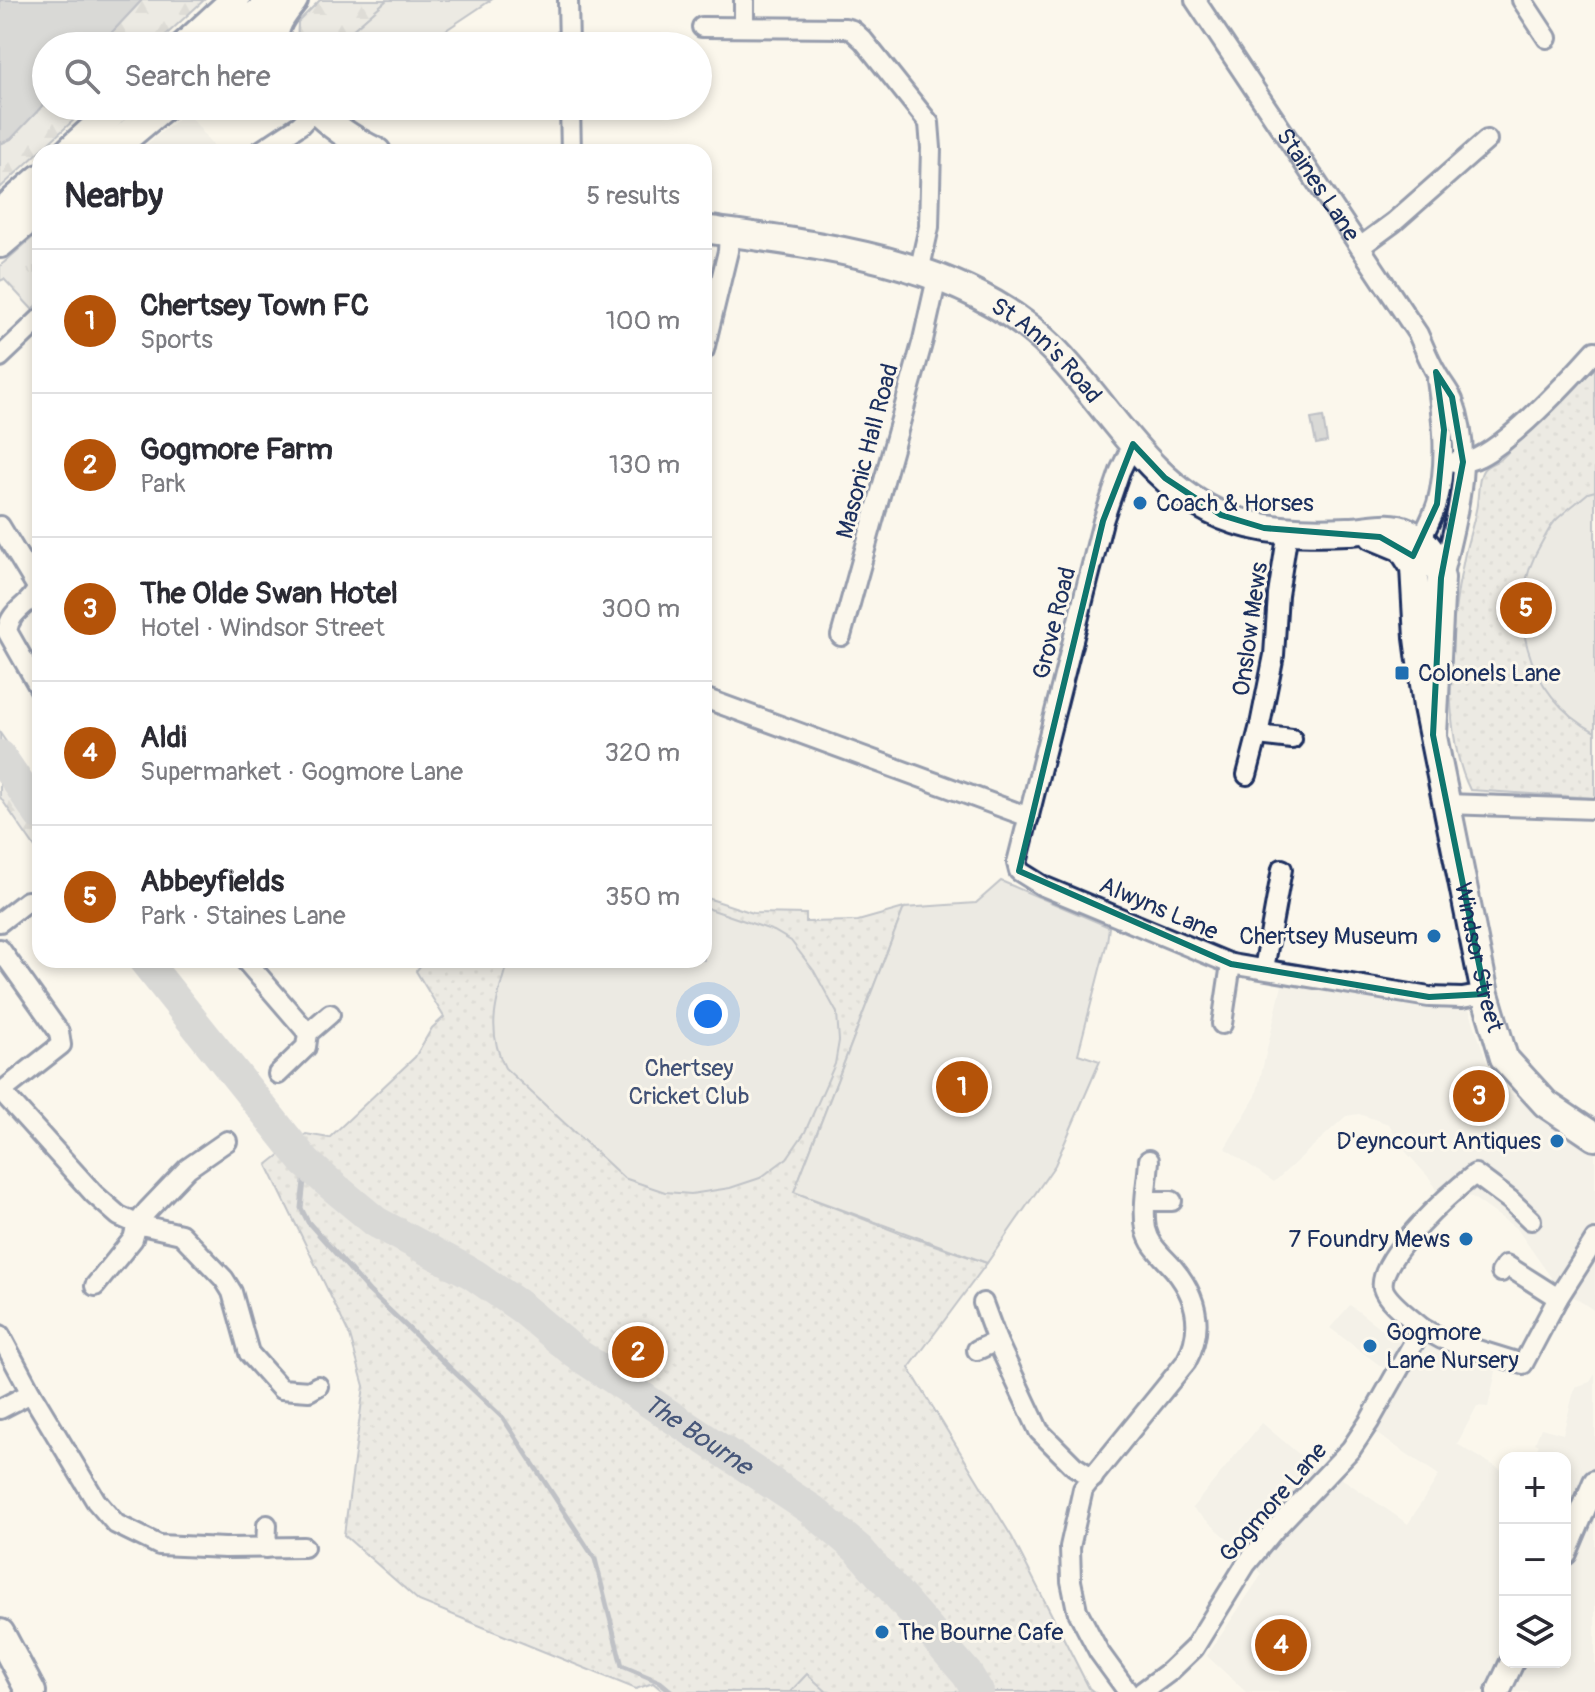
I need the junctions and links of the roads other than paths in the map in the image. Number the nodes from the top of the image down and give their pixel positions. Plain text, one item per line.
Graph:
1 (274, 0) edge
2 (294, 0) edge
3 (568, 0) edge
4 (744, 0) edge
5 (1195, 0) edge
6 (1522, 0) edge
7 (234, 12) edge
8 (702, 27) dead end
9 (744, 27) junction
10 (205, 32) edge
11 (226, 32) edge
12 (264, 32) edge
13 (274, 32) edge
14 (569, 32) edge
15 (1547, 38) dead end
16 (104, 120) edge
17 (146, 120) edge
18 (303, 120) edge
19 (329, 120) edge
20 (570, 120) edge
21 (1487, 140) dead end
22 (78, 144) edge
23 (118, 144) edge
24 (272, 144) edge
25 (360, 144) edge
26 (571, 144) edge
27 (32, 186) edge
28 (0, 214) edge
29 (32, 216) edge
30 (716, 230) edge
31 (0, 243) edge
32 (1360, 247) junction
33 (928, 275) junction
34 (712, 317) edge
35 (32, 327) edge
36 (1595, 351) edge
37 (0, 357) edge
38 (1436, 372) junction
39 (1133, 444) junction
40 (1444, 462) junction
41 (1463, 462) junction
42 (0, 526) edge
43 (1288, 531) junction
44 (1349, 532) junction
45 (1421, 539) junction
46 (1414, 567) junction
47 (1441, 578) junction
48 (32, 579) edge
49 (32, 597) edge
50 (841, 636) dead end
51 (32, 675) edge
52 (712, 701) edge
53 (1258, 735) junction
54 (1433, 735) junction
55 (1292, 739) dead end
56 (1247, 775) dead end
57 (1446, 804) junction
58 (1595, 809) edge
59 (1029, 817) junction
60 (1017, 863) joint
61 (1282, 869) dead end
62 (27, 901) dead end
63 (0, 922) edge
64 (0, 949) edge
65 (1231, 964) junction
66 (252, 968) edge
67 (1264, 969) junction
68 (1485, 994) junction
69 (330, 1014) dead end
70 (1222, 1024) dead end
71 (308, 1033) junction
72 (278, 1074) dead end
73 (1, 1092) edge
74 (1595, 1137) edge
75 (227, 1141) dead end
76 (1149, 1160) dead end
77 (1146, 1201) junction
78 (1172, 1201) dead end
79 (1531, 1220) dead end
80 (137, 1224) junction
81 (1595, 1240) edge
82 (1501, 1272) dead end
83 (95, 1286) dead end
84 (1558, 1298) junction
85 (983, 1303) dead end
86 (1422, 1328) junction
87 (0, 1335) edge
88 (997, 1341) junction
89 (977, 1350) dead end
90 (318, 1386) dead end
91 (31, 1393) junction
92 (0, 1409) edge
93 (1093, 1478) junction
94 (1595, 1482) edge
95 (267, 1525) dead end
96 (1571, 1539) edge
97 (304, 1547) dead end
98 (266, 1548) junction
99 (0, 1634) edge
100 (1509, 1668) edge
101 (31, 1692) edge
102 (1128, 1692) edge
103 (1142, 1692) edge
104 (1498, 1692) edge

1 - 7 main road
2 - 13 main road
3 - 14 street
4 - 9 street
5 - 32 street, Staines Lane
6 - 15 street
7 - 10 main road
7 - 11 main road
7 - 12 main road
8 - 9 street, Masonic Hall Road
9 - 33 street, Masonic Hall Road
16 - 22 main road
17 - 23 main road
18 - 24 street
19 - 25 main road
20 - 26 street
21 - 32 street
27 - 28 main road
29 - 31 main road
30 - 33 main road, St Ann's Road
30 - 34 street
32 - 38 street, Staines Lane
33 - 39 main road, St Ann's Road
33 - 50 street, Masonic Hall Road
35 - 37 street
36 - 41 street
38 - 40 street, Staines Lane
38 - 41 street, Staines Lane
39 - 43 main road, St Ann's Road
39 - 59 street, Grove Road
40 - 41 street
40 - 45 street, Staines Lane
41 - 47 street, Staines Lane
42 - 48 street
43 - 44 main road, St Ann's Road
43 - 53 street, Onslow Mews
44 - 45 main road, St Ann's Road
44 - 46 main road, St Ann's Road
45 - 46 street, Staines Lane
45 - 47 main road, Staines Lane
46 - 54 main road, Staines Lane
47 - 54 main road, Staines Lane
49 - 51 street
52 - 59 street
53 - 55 street
53 - 56 street, Onslow Mews
54 - 57 main road, Windsor Street
57 - 58 street
57 - 68 main road, Windsor Street
59 - 60 street, Grove Road
60 - 65 street, Alwyns Lane
61 - 67 street
62 - 63 street
64 - 73 street
65 - 67 street, Alwyns Lane
65 - 70 street
66 - 71 street
67 - 68 street, Alwyns Lane
68 - 74 main road, Windsor Street
69 - 71 street
71 - 72 street
73 - 80 street
75 - 80 street
76 - 77 street
77 - 78 street
77 - 93 street
79 - 86 street
80 - 83 street
80 - 90 street
81 - 84 street
82 - 84 street
84 - 86 street
85 - 88 street
86 - 103 street, Gogmore Lane
87 - 91 street
88 - 89 street
88 - 93 street
91 - 92 street
91 - 98 street
93 - 102 street
94 - 96 street
95 - 98 street
97 - 98 street
99 - 101 main road
100 - 104 street

